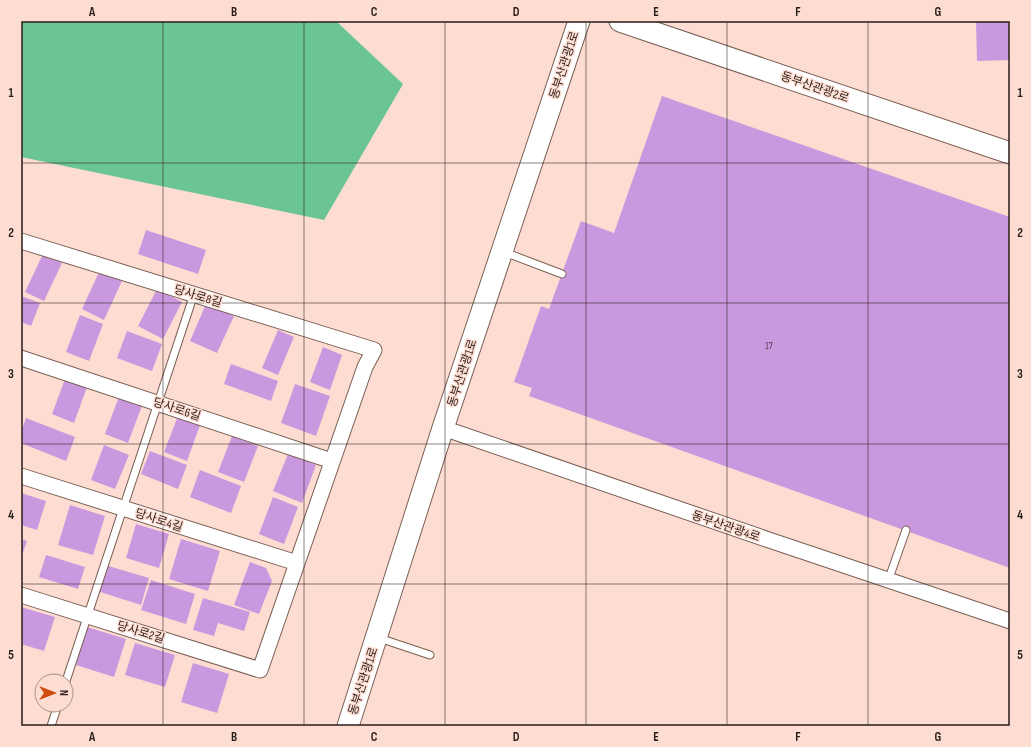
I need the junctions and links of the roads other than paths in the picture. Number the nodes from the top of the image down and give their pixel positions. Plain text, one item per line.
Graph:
1 (579, 21) edge
2 (620, 21) edge
3 (1010, 153) edge
4 (21, 241) edge
5 (502, 252) junction
6 (562, 274) dead end
7 (194, 294) junction
8 (21, 358) edge
9 (158, 403) junction
10 (443, 428) junction
11 (332, 461) junction
12 (21, 476) edge
13 (123, 508) junction
14 (906, 530) dead end
15 (297, 563) junction
16 (888, 580) junction
17 (21, 595) edge
18 (87, 616) junction
19 (1010, 621) edge
20 (377, 638) junction
21 (430, 655) dead end
22 (69, 673) edge
23 (55, 713) edge
24 (51, 726) edge
25 (348, 726) edge

1 - 5 street, 동부산관광1로
2 - 3 street, 동부산관광2로
4 - 7 street, 당사로8길
5 - 6 lane
5 - 10 street, 동부산관광1로
7 - 9 lane
7 - 11 street, 당사로8길
8 - 9 street, 당사로6길
9 - 11 street, 당사로6길
9 - 13 lane
10 - 16 street, 동부산관광4로
10 - 20 street, 동부산관광1로
11 - 15 street
12 - 13 street, 당사로4길
13 - 15 street, 당사로4길
13 - 18 lane
14 - 16 lane
15 - 18 street, 당사로2길
16 - 19 street, 동부산관광4로
17 - 18 street, 당사로2길
18 - 22 lane
20 - 21 lane
20 - 25 street, 동부산관광1로
23 - 24 lane

